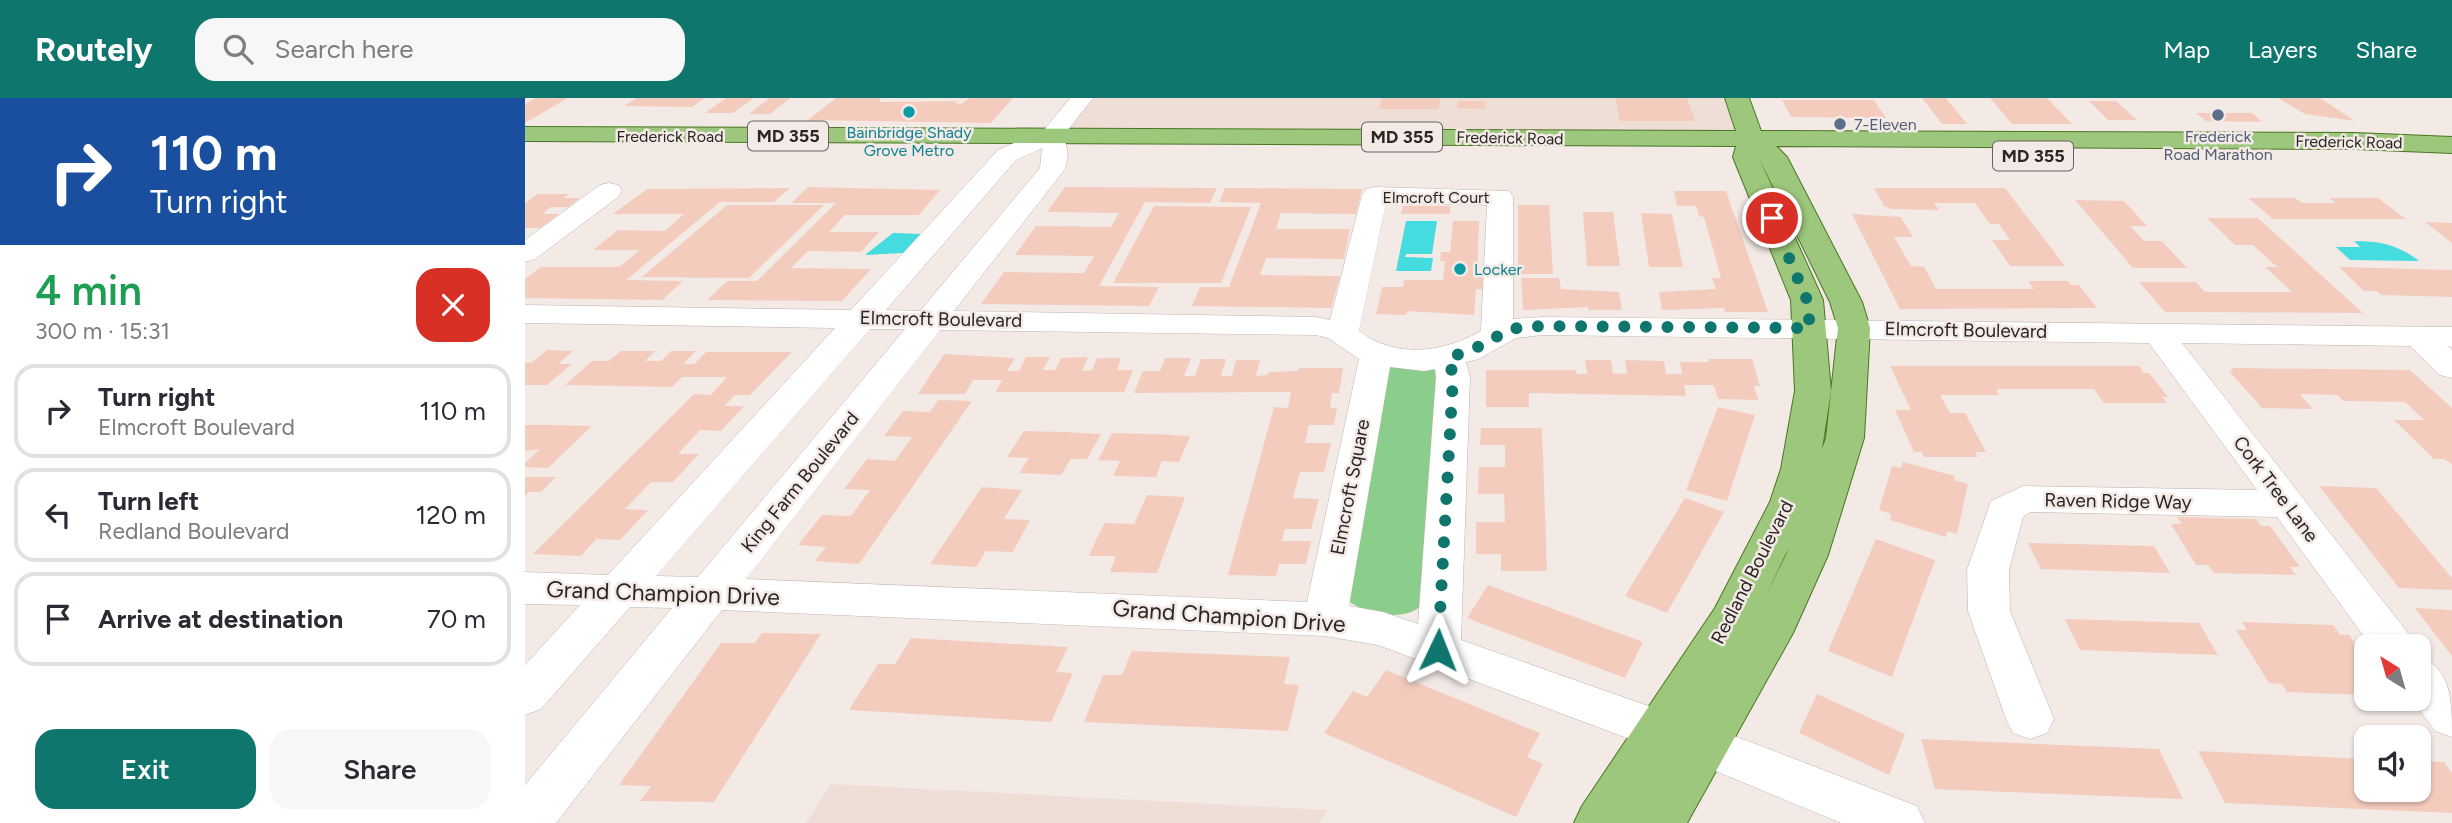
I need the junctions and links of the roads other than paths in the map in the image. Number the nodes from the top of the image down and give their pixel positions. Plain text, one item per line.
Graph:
1 (1082, 98) edge
2 (1737, 98) edge
3 (525, 134) edge
4 (1054, 145) junction
5 (2452, 145) edge
6 (1757, 151) junction
7 (525, 155) edge
8 (1007, 155) junction
9 (2452, 162) edge
10 (609, 191) dead end
11 (525, 253) edge
12 (525, 314) edge
13 (856, 326) junction
14 (924, 327) junction
15 (525, 330) edge
16 (1833, 337) junction
17 (1491, 339) junction
18 (2164, 340) junction
19 (1357, 343) junction
20 (2442, 349) edge
21 (1449, 358) junction
22 (2285, 504) junction
23 (525, 588) edge
24 (618, 591) junction
25 (709, 595) junction
26 (1325, 619) junction
27 (2387, 634) edge
28 (1438, 650) junction
29 (2431, 690) edge
30 (525, 696) edge
31 (2452, 718) edge
32 (2029, 719) dead end
33 (1659, 732) junction
34 (1703, 746) junction
35 (525, 822) edge
36 (1601, 823) edge
37 (1658, 823) edge
38 (1899, 823) edge

1 - 4 street, King Farm Boulevard
2 - 6 main road
3 - 4 main road, Frederick Road / MD 355
4 - 6 main road, Frederick Road / MD 355
4 - 8 main road, Frederick Road / MD 355
4 - 14 street, King Farm Boulevard
5 - 6 main road, Frederick Road / MD 355
6 - 9 main road, Frederick Road / MD 355
6 - 16 main road, Redland Boulevard
6 - 16 main road, Redland Boulevard
7 - 8 main road, Frederick Road / MD 355
8 - 13 street
10 - 11 street
12 - 13 street, Elmcroft Boulevard
13 - 14 street, Elmcroft Boulevard
13 - 15 street, Elmcroft Boulevard
13 - 24 street
14 - 19 street, Elmcroft Boulevard
14 - 25 street, King Farm Boulevard
16 - 17 street, Elmcroft Boulevard
16 - 18 street, Elmcroft Boulevard
16 - 33 main road, Redland Boulevard
16 - 34 main road, Redland Boulevard
17 - 19 street, Elmcroft Court
17 - 21 street, Elmcroft Boulevard
18 - 20 street, Elmcroft Boulevard
18 - 22 street, Cork Tree Lane
19 - 21 street, Elmcroft Boulevard
19 - 26 street, Elmcroft Square
21 - 28 street
22 - 27 street, Cork Tree Lane
22 - 32 street, Raven Ridge Way
23 - 24 street, Grand Champion Drive
24 - 25 street, Grand Champion Drive
24 - 30 street
25 - 26 street, Grand Champion Drive
25 - 35 street, King Farm Boulevard
26 - 28 street, Grand Champion Drive
28 - 33 street, Grand Champion Drive
29 - 31 street
33 - 34 street, Grand Champion Drive
33 - 36 main road, Redland Boulevard
34 - 37 main road, Redland Boulevard
34 - 38 street, Grand Champion Drive

